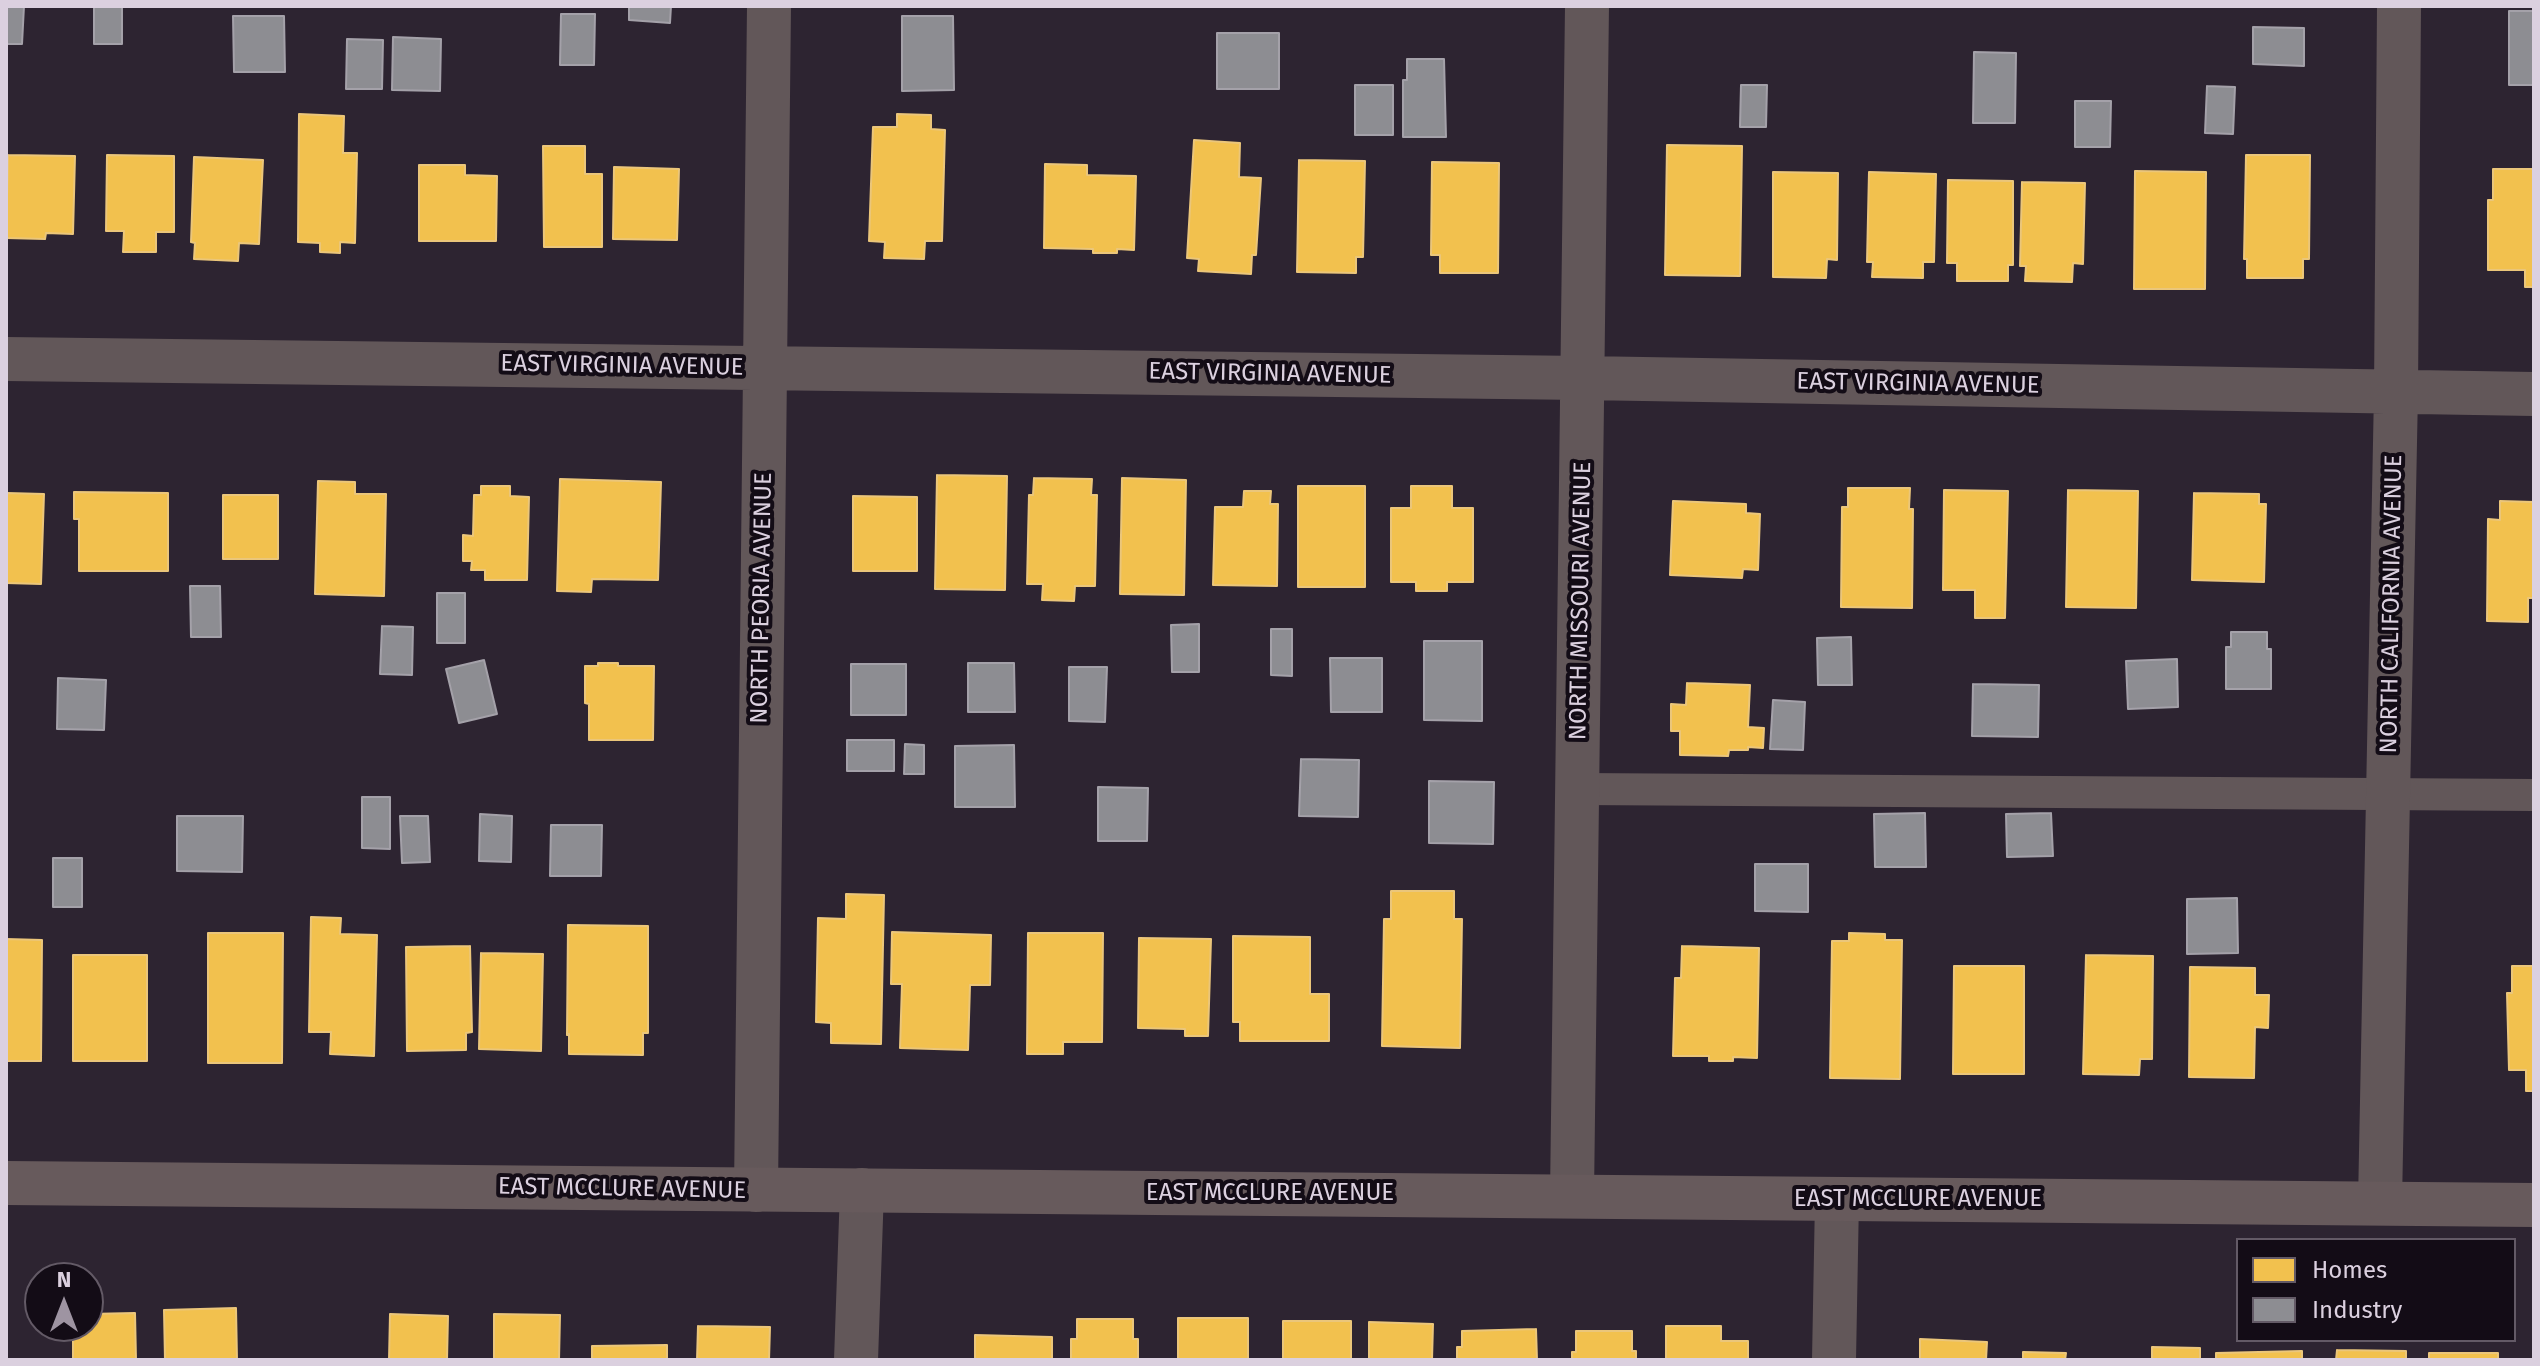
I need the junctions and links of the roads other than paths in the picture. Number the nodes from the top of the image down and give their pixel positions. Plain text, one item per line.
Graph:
1 (769, 6) edge
2 (1587, 6) edge
3 (2399, 6) edge
4 (6, 359) edge
5 (764, 368) junction
6 (1584, 378) junction
7 (2396, 392) junction
8 (2534, 394) edge
9 (1578, 789) junction
10 (2388, 793) junction
11 (2534, 795) edge
12 (6, 1183) edge
13 (756, 1190) junction
14 (862, 1190) junction
15 (1572, 1195) junction
16 (1837, 1199) junction
17 (2380, 1202) junction
18 (2534, 1205) edge
19 (856, 1360) edge
20 (1834, 1360) edge

1 - 5 street, NORTH PEORIA AVENUE
2 - 6 street, NORTH MISSOURI AVENUE
3 - 7 street, NORTH CALIFORNIA AVENUE
4 - 5 street, EAST VIRGINIA AVENUE
5 - 6 street, EAST VIRGINIA AVENUE
5 - 13 street, NORTH PEORIA AVENUE
6 - 7 street, EAST VIRGINIA AVENUE
6 - 9 street, NORTH MISSOURI AVENUE
7 - 8 street, EAST VIRGINIA AVENUE
7 - 10 street, NORTH CALIFORNIA AVENUE
9 - 10 lane
9 - 15 street, NORTH MISSOURI AVENUE
10 - 11 lane
10 - 17 street, NORTH CALIFORNIA AVENUE
12 - 13 street, EAST MCCLURE AVENUE
13 - 14 street, EAST MCCLURE AVENUE
14 - 15 street, EAST MCCLURE AVENUE
14 - 19 street
15 - 16 street, EAST MCCLURE AVENUE
16 - 17 street, EAST MCCLURE AVENUE
16 - 20 street
17 - 18 street, EAST MCCLURE AVENUE

